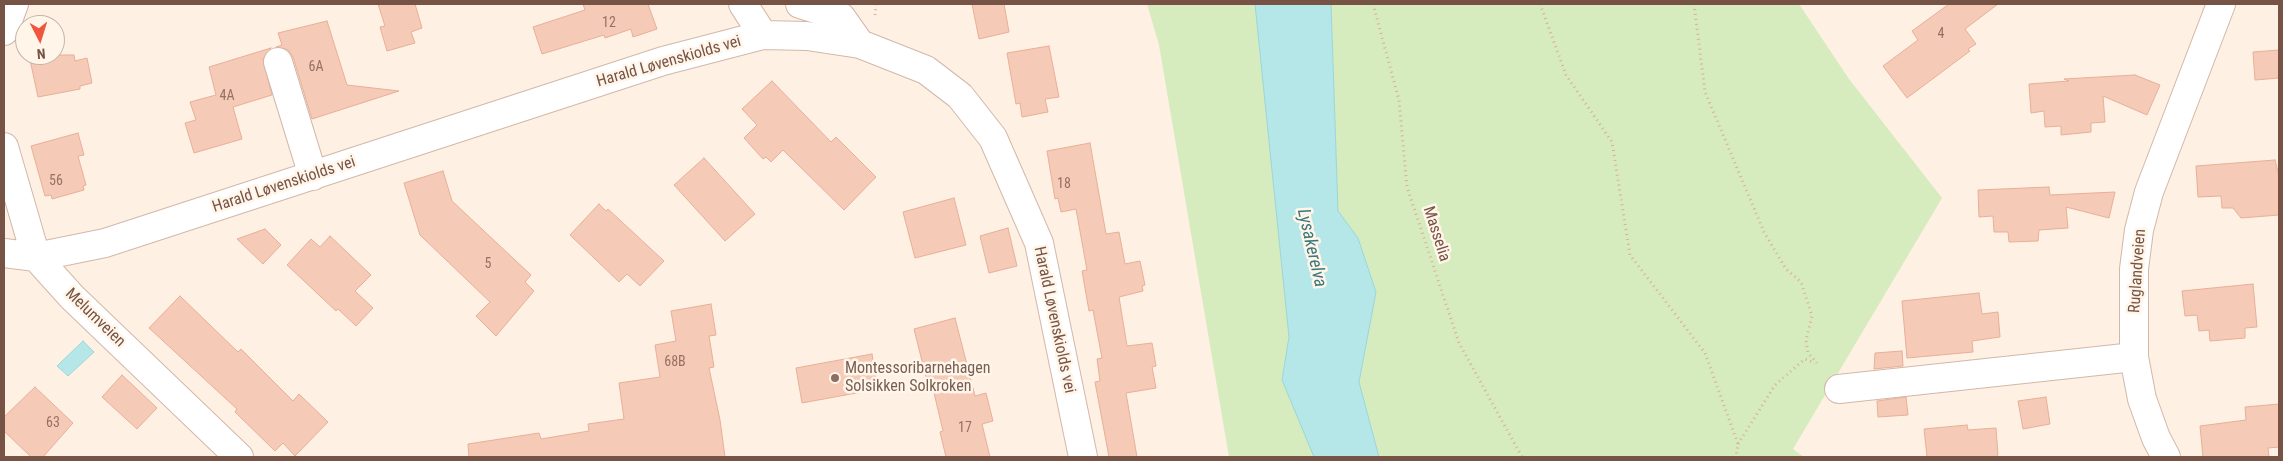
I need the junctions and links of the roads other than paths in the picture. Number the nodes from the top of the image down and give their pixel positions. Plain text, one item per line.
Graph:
1 (14, 4) edge
2 (743, 4) edge
3 (800, 4) edge
4 (2221, 4) edge
5 (4, 31) edge
6 (763, 35) junction
7 (860, 44) junction
8 (278, 62) dead end
9 (4, 147) edge
10 (313, 176) junction
11 (4, 253) edge
12 (36, 257) junction
13 (2134, 357) junction
14 (1838, 389) road end
15 (239, 457) edge
16 (1083, 457) edge
17 (2166, 457) edge

1 - 5 street
2 - 6 street
3 - 7 street
4 - 13 street, Ruglandveien
6 - 7 street, Harald Løvenskiolds vei
6 - 10 street, Harald Løvenskiolds vei
7 - 16 street, Harald Løvenskiolds vei
8 - 10 street
9 - 12 street, Melumveien
10 - 12 street, Harald Løvenskiolds vei
11 - 12 street, Harald Løvenskiolds vei
12 - 15 street, Melumveien
13 - 14 street
13 - 17 street, Ruglandveien

